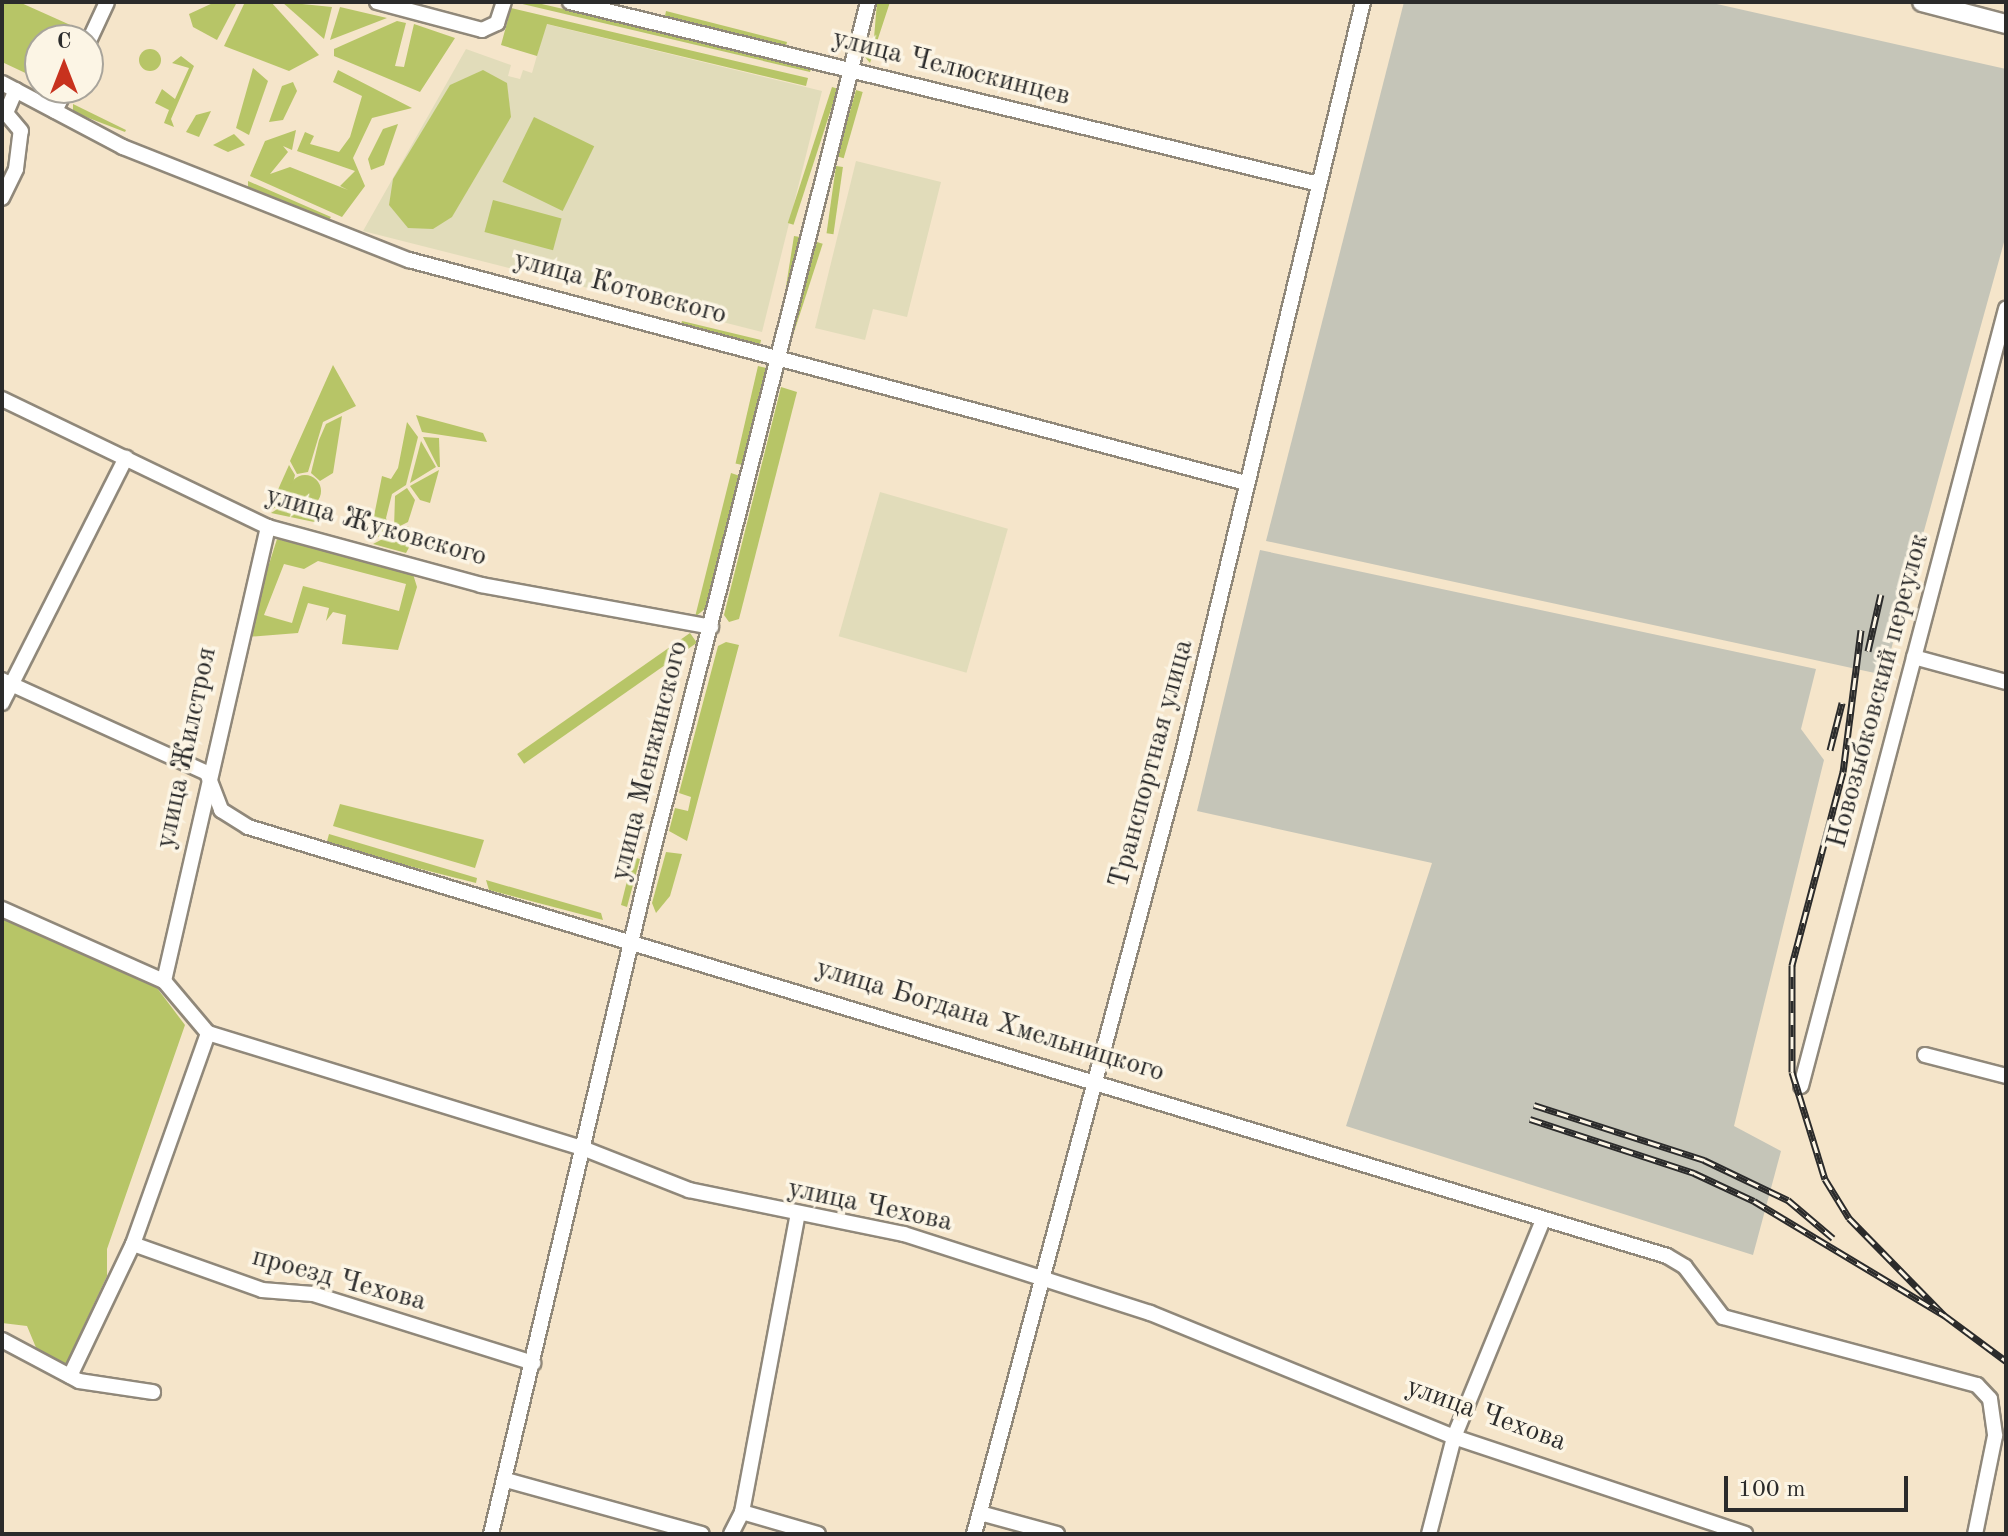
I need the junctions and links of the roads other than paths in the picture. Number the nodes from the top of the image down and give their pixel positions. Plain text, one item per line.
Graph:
1 (107, 2) edge
2 (377, 2) edge
3 (504, 2) edge
4 (570, 2) edge
5 (868, 2) edge
6 (1363, 2) edge
7 (1922, 2) edge
8 (97, 24) edge
9 (2006, 24) edge
10 (851, 70) junction
11 (2, 83) edge
12 (16, 90) junction
13 (58, 104) edge
14 (55, 111) junction
15 (1319, 184) junction
16 (2, 198) edge
17 (2006, 309) edge
18 (778, 357) junction
19 (2, 399) edge
20 (126, 457) junction
21 (1246, 483) junction
22 (268, 527) junction
23 (711, 627) junction
24 (1914, 657) junction
25 (7, 682) edge
26 (2006, 682) edge
27 (2, 703) edge
28 (207, 773) junction
29 (2, 909) edge
30 (633, 939) junction
31 (164, 981) junction
32 (208, 1033) junction
33 (1925, 1055) dead end
34 (2006, 1076) edge
35 (1097, 1083) junction
36 (1801, 1086) dead end
37 (585, 1149) junction
38 (797, 1218) junction
39 (1542, 1222) junction
40 (133, 1244) junction
41 (1047, 1281) junction
42 (2, 1340) edge
43 (533, 1363) junction
44 (70, 1376) junction
45 (153, 1392) dead end
46 (1454, 1437) junction
47 (506, 1480) junction
48 (742, 1512) junction
49 (980, 1513) junction
50 (491, 1534) edge
51 (702, 1534) edge
52 (731, 1534) edge
53 (818, 1534) edge
54 (974, 1534) edge
55 (1057, 1534) edge
56 (1429, 1534) edge
57 (1745, 1534) edge
58 (1975, 1534) edge

1 - 8 street
2 - 3 street
4 - 10 street, улица Челюскинцев
5 - 10 street, улица Менжинского
6 - 15 street, Транспортная улица
7 - 9 main road
10 - 15 street, улица Челюскинцев
10 - 18 street, улица Менжинского
11 - 12 street, улица Котовского
12 - 14 street, улица Котовского
12 - 16 street
13 - 14 street
14 - 18 street, улица Котовского
15 - 21 street, Транспортная улица
17 - 24 street, Новозыбковский переулок
18 - 21 street, улица Котовского
18 - 23 street, улица Менжинского
19 - 20 street, улица Жуковского
20 - 22 street, улица Жуковского
20 - 25 street
21 - 35 street, Транспортная улица
22 - 23 street, улица Жуковского
22 - 28 street, улица Жилстроя
23 - 30 street, улица Менжинского
24 - 26 street
24 - 36 street, Новозыбковский переулок
25 - 27 street
25 - 28 street
28 - 30 street, улица Богдана Хмельницкого
28 - 31 street, улица Жилстроя
29 - 31 street
30 - 35 street, улица Богдана Хмельницкого
30 - 37 street, улица Менжинского
31 - 32 street
32 - 37 street, улица Чехова
32 - 40 street
33 - 34 street
35 - 39 street, улица Богдана Хмельницкого
35 - 41 street, Транспортная улица
37 - 38 street, улица Чехова
37 - 43 street, улица Менжинского
38 - 41 street, улица Чехова
38 - 48 street
39 - 46 street
39 - 58 street, улица Богдана Хмельницкого
40 - 43 street, проезд Чехова
40 - 44 street
41 - 46 street, улица Чехова
41 - 49 street, Транспортная улица
42 - 44 street
43 - 47 street, улица Менжинского
44 - 45 street
46 - 56 street
46 - 57 street, улица Чехова
47 - 50 street, улица Менжинского
47 - 51 street
48 - 52 street
48 - 53 street
49 - 54 street, Транспортная улица
49 - 55 street

